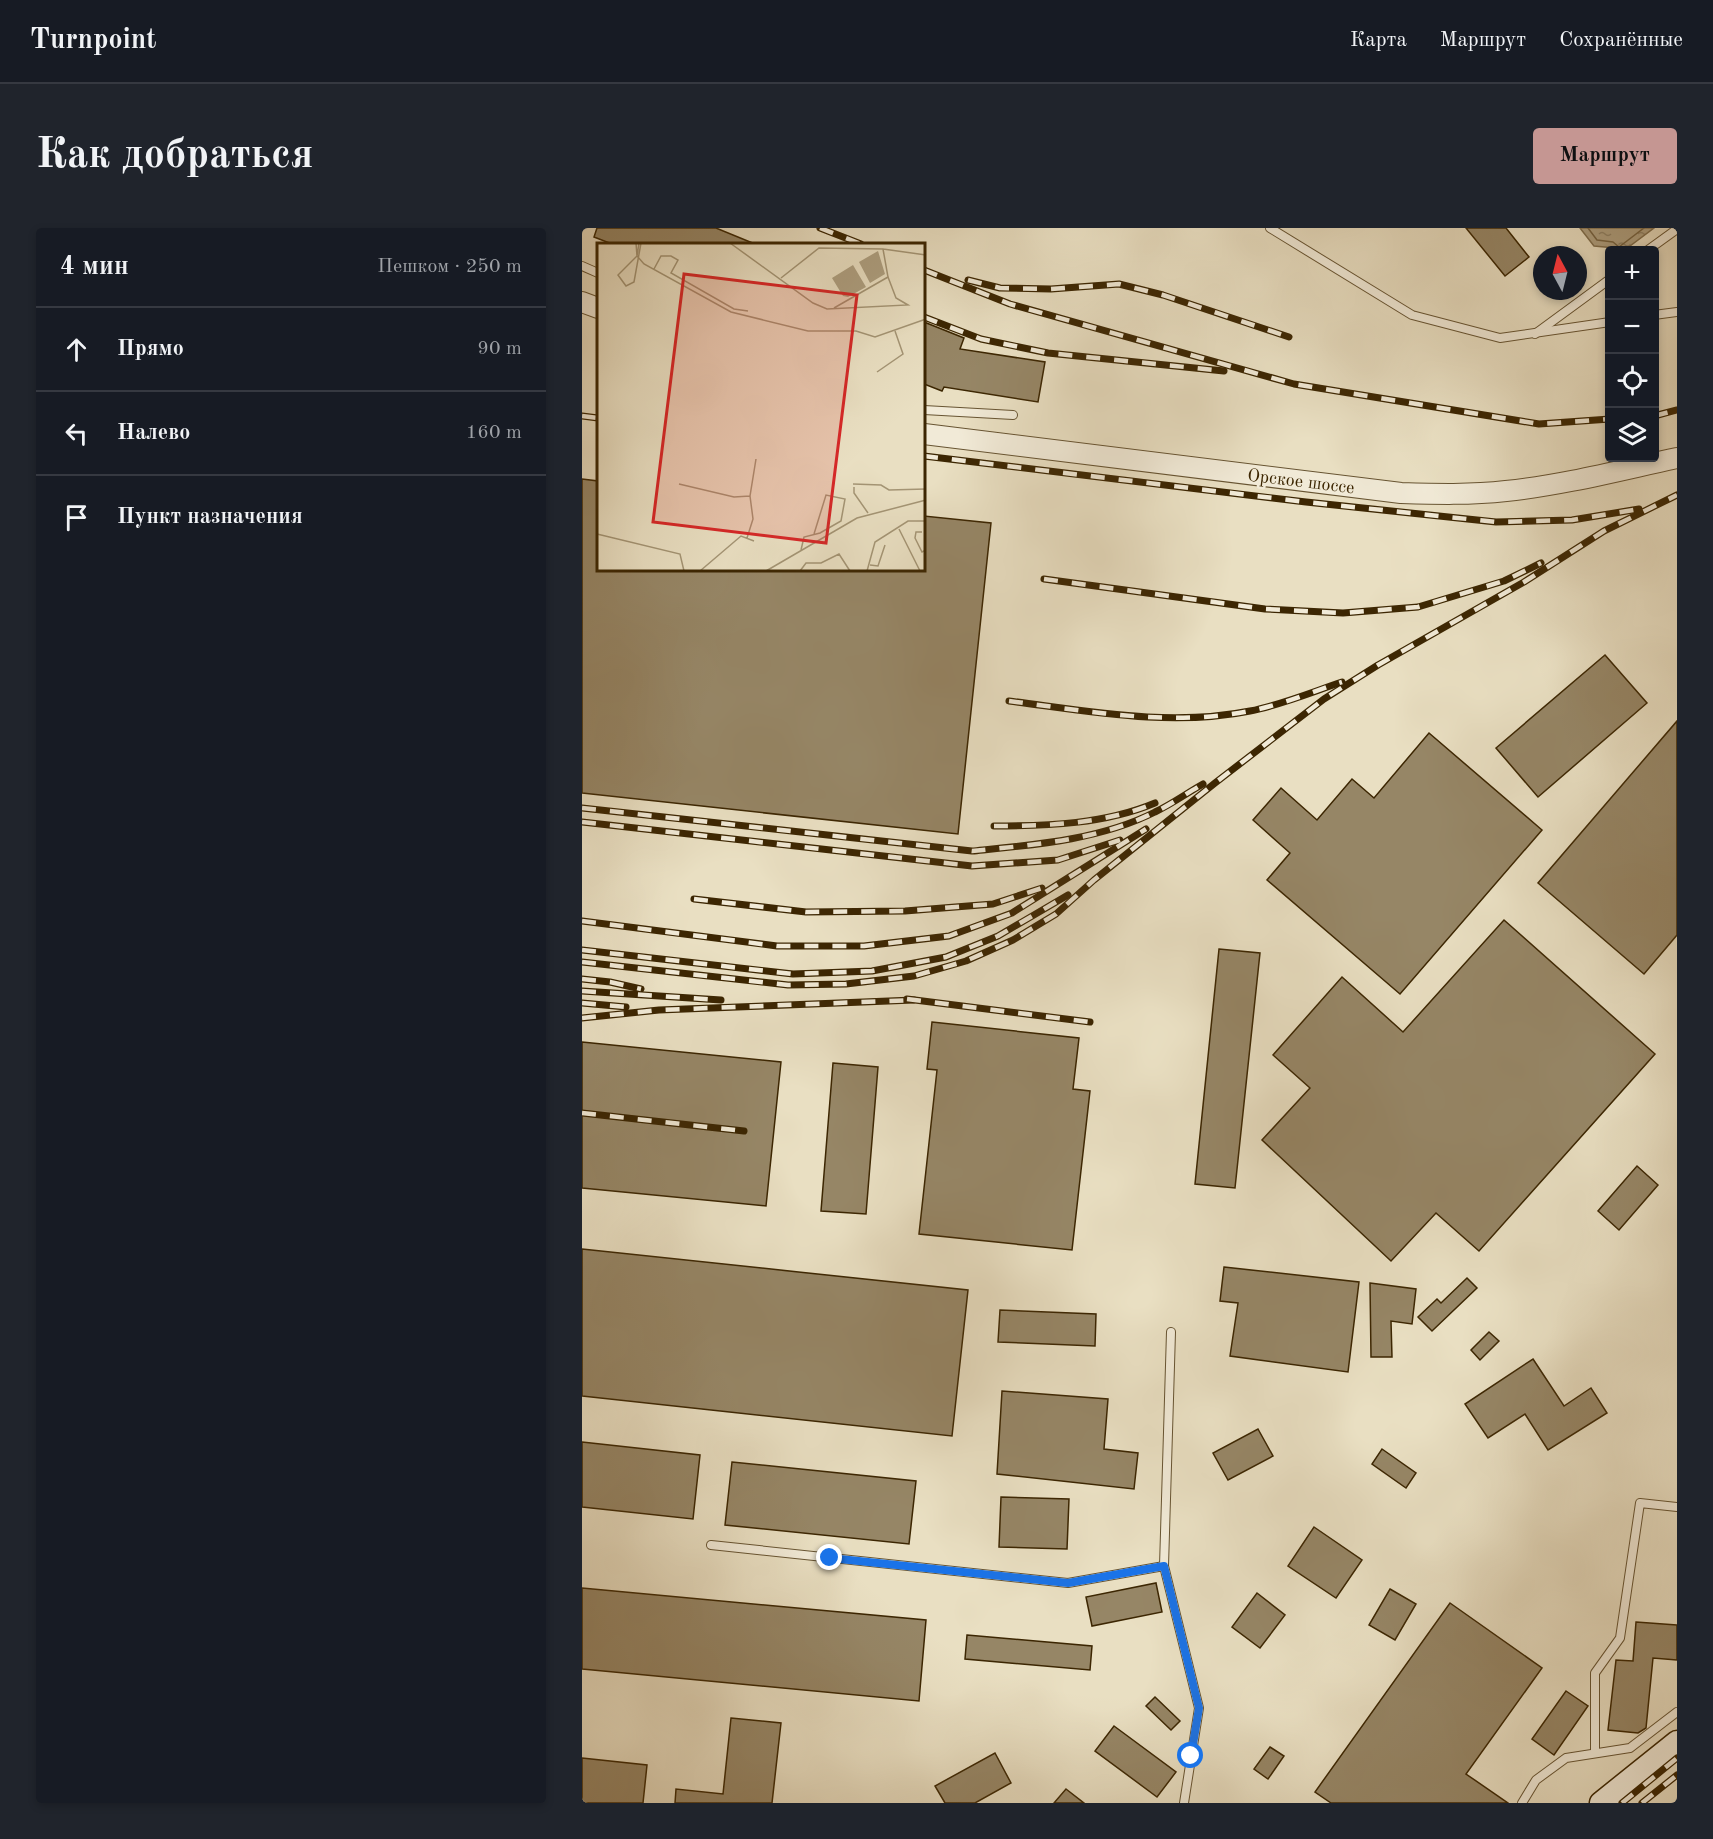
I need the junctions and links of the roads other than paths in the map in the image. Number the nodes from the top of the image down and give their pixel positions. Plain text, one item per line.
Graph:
1 (1270, 228) edge
2 (1677, 229) edge
3 (1654, 246) edge
4 (582, 266) edge
5 (597, 273) edge
6 (1605, 283) edge
7 (582, 302) edge
8 (597, 308) edge
9 (1677, 312) edge
10 (1659, 314) edge
11 (1605, 323) edge
12 (1534, 334) junction
13 (926, 410) edge
14 (1013, 415) dead end
15 (926, 434) edge
16 (1677, 458) edge
17 (1172, 1332) dead end
18 (1677, 1507) edge
19 (711, 1545) dead end
20 (1164, 1566) junction
21 (1677, 1712) edge
22 (1677, 1742) edge
23 (1595, 1754) junction
24 (1184, 1803) edge
25 (1522, 1803) edge
26 (1601, 1803) edge

1 - 12 lane
2 - 3 lane
4 - 5 lane
6 - 12 lane
7 - 8 street
9 - 10 lane
11 - 12 lane
13 - 14 lane
15 - 16 street, Орское шоссе
17 - 20 lane
18 - 23 lane
19 - 20 lane
20 - 24 lane
21 - 23 lane
22 - 26 main road
23 - 25 lane

